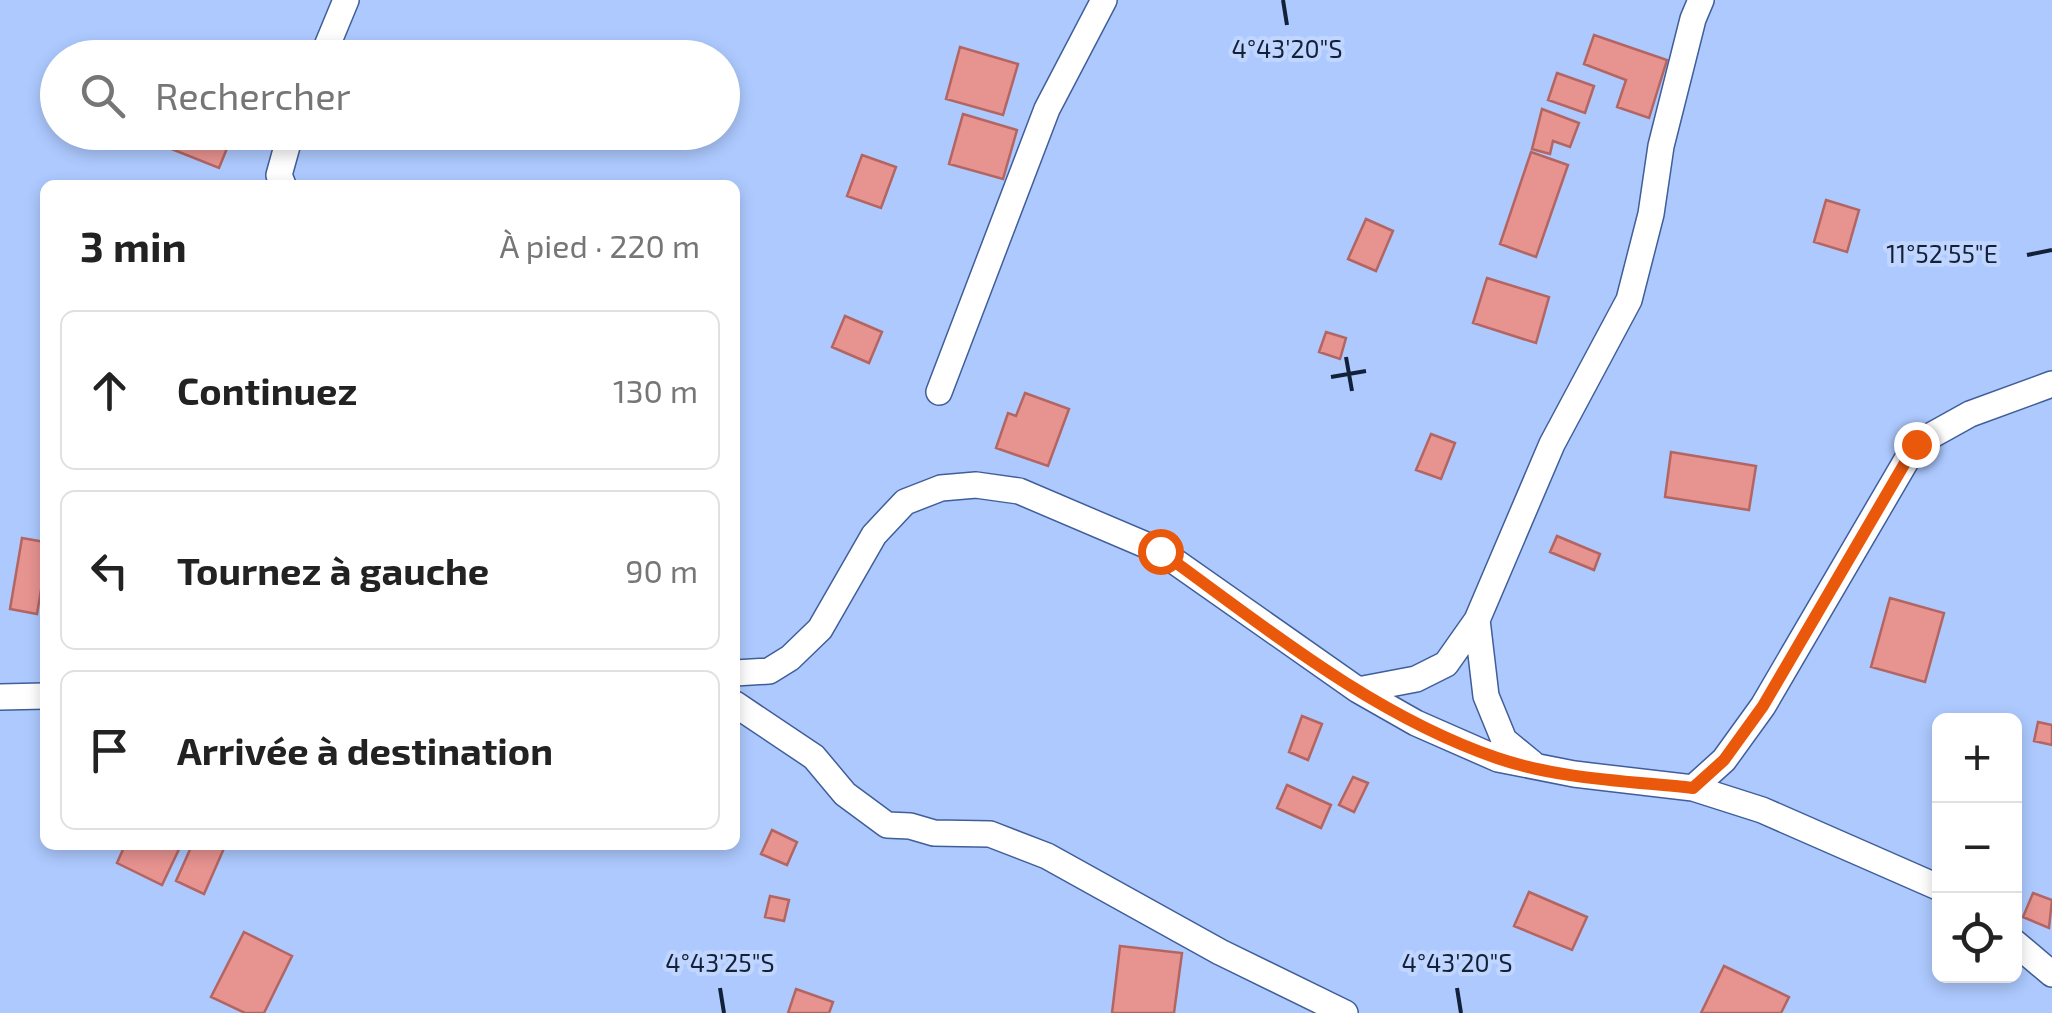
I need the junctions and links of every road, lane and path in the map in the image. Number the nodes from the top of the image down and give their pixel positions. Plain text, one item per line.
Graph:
1 (346, 0) edge
2 (1104, 0) edge
3 (1702, 0) edge
4 (329, 40) edge
5 (285, 150) edge
6 (281, 180) edge
7 (2052, 384) edge
8 (939, 392) dead end
9 (1477, 620) junction
10 (740, 673) edge
11 (1358, 690) junction
12 (40, 696) edge
13 (0, 698) edge
14 (740, 707) edge
15 (1537, 767) junction
16 (1693, 788) junction
17 (1932, 884) edge
18 (2022, 949) edge
19 (2052, 974) edge
20 (1345, 1013) edge

1 - 4 street
2 - 8 street
3 - 9 street
5 - 6 street
7 - 16 street
9 - 11 street
9 - 15 street
10 - 11 street
11 - 15 street
12 - 13 street
14 - 20 street
15 - 16 street
16 - 17 street
18 - 19 street

